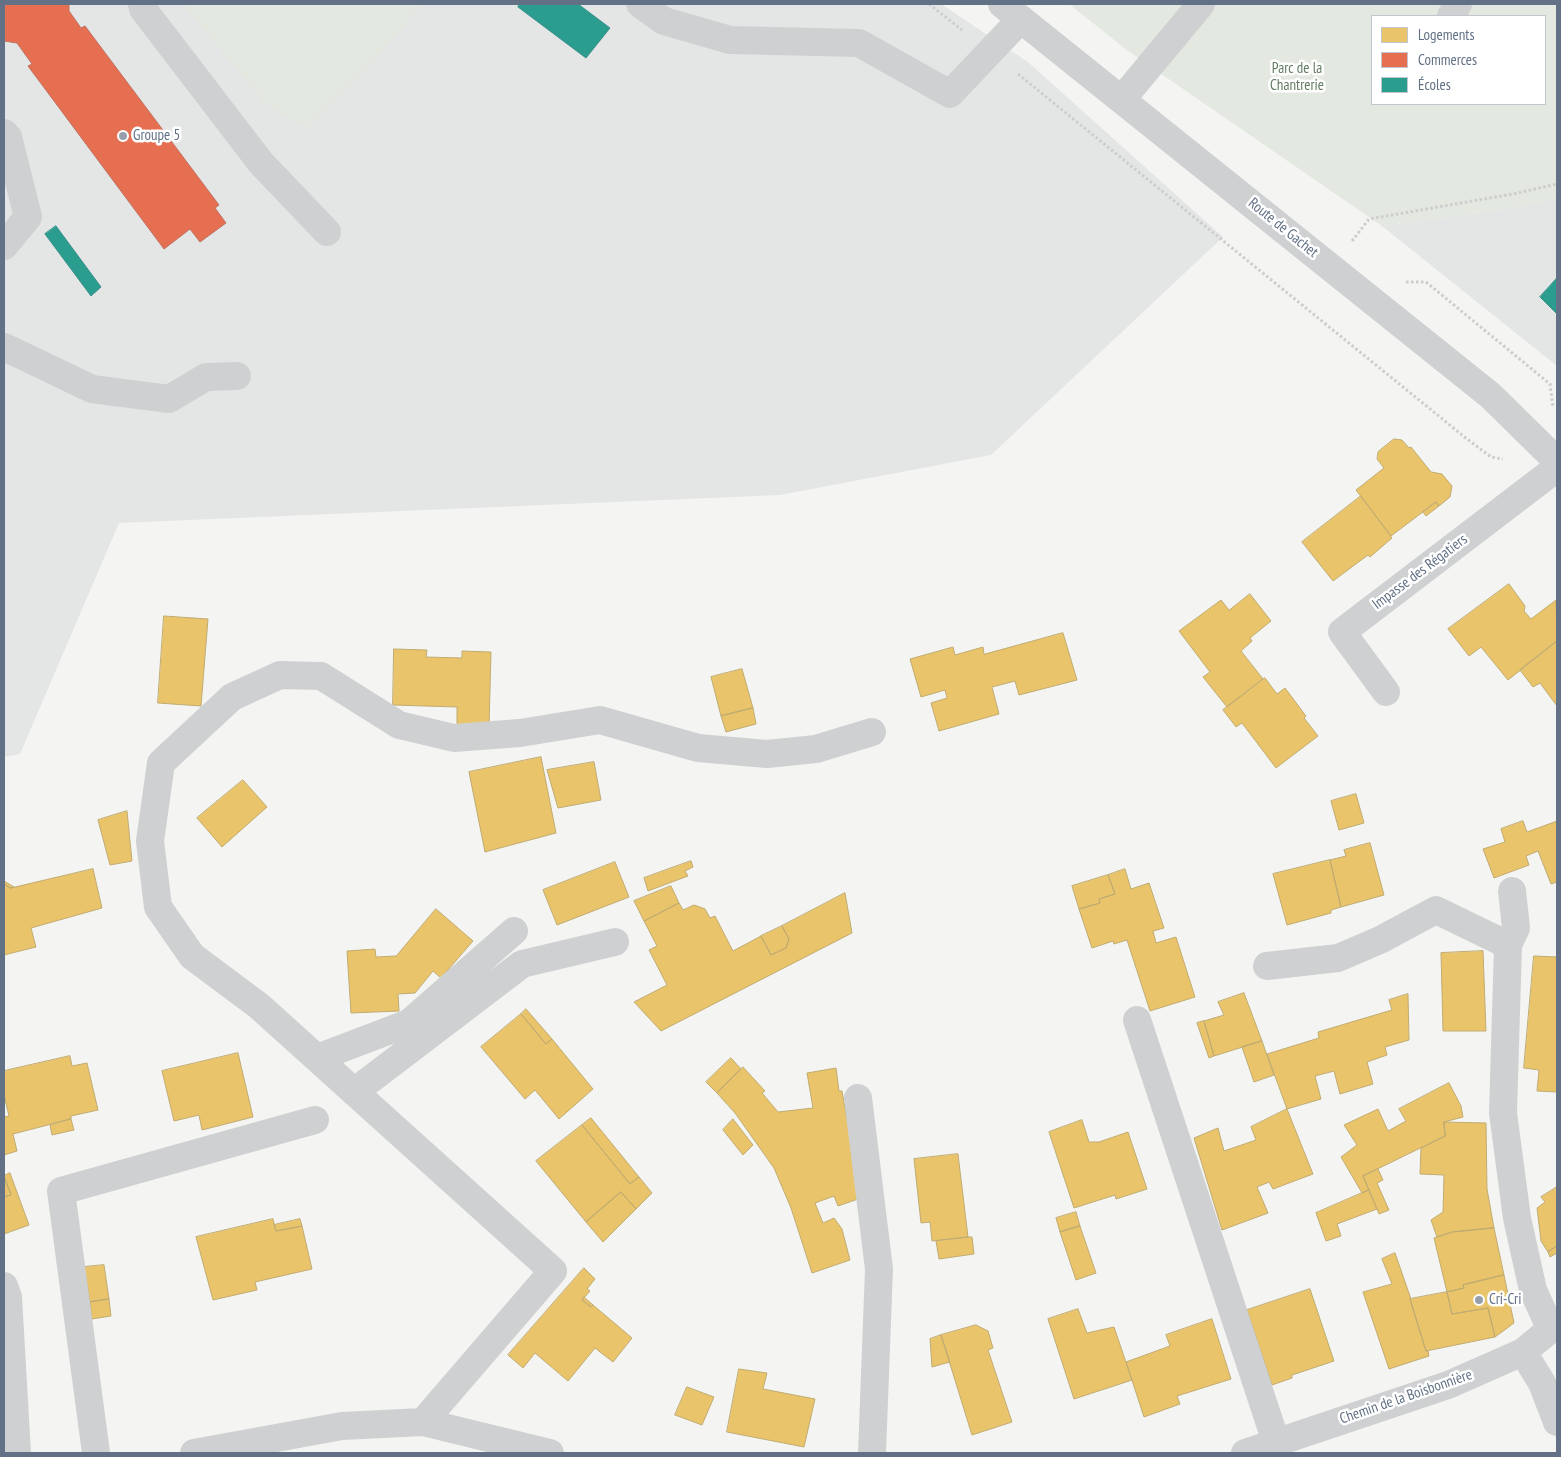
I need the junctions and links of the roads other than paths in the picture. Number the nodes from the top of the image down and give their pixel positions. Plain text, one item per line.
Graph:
1 (142, 4) edge
2 (640, 4) edge
3 (1201, 4) edge
4 (1458, 4) edge
5 (1011, 11) edge
6 (1452, 15) edge
7 (1122, 99) junction
8 (4, 133) edge
9 (327, 232) dead end
10 (4, 246) edge
11 (4, 347) edge
12 (238, 376) dead end
13 (1557, 461) edge
14 (1557, 468) edge
15 (1386, 692) dead end
16 (872, 732) dead end
17 (1512, 891) dead end
18 (514, 932) dead end
19 (614, 942) dead end
20 (1508, 944) junction
21 (1267, 966) dead end
22 (1137, 1020) dead end
23 (317, 1058) junction
24 (354, 1092) junction
25 (858, 1098) dead end
26 (314, 1120) dead end
27 (4, 1286) edge
28 (1554, 1327) edge
29 (1523, 1352) junction
30 (423, 1422) junction
31 (1557, 1422) edge
32 (1276, 1442) junction
33 (17, 1453) edge
34 (96, 1453) edge
35 (194, 1453) edge
36 (550, 1453) edge
37 (872, 1453) edge
38 (1245, 1453) edge

1 - 9 street
2 - 5 street
3 - 7 street
4 - 6 street
5 - 7 street, Route de Gachet
7 - 13 street, Route de Gachet
8 - 10 street
11 - 12 street
14 - 15 street, Impasse des Régatiers
16 - 23 street
17 - 20 street
18 - 23 street
19 - 24 street
20 - 21 street
20 - 28 street
22 - 32 street
23 - 24 street
24 - 30 street
25 - 37 street
26 - 34 street
27 - 33 street
28 - 29 street, Chemin de la Boisbonnière
29 - 31 street
29 - 32 street, Chemin de la Boisbonnière
30 - 35 street
30 - 36 street
32 - 38 street, Chemin de la Boisbonnière

